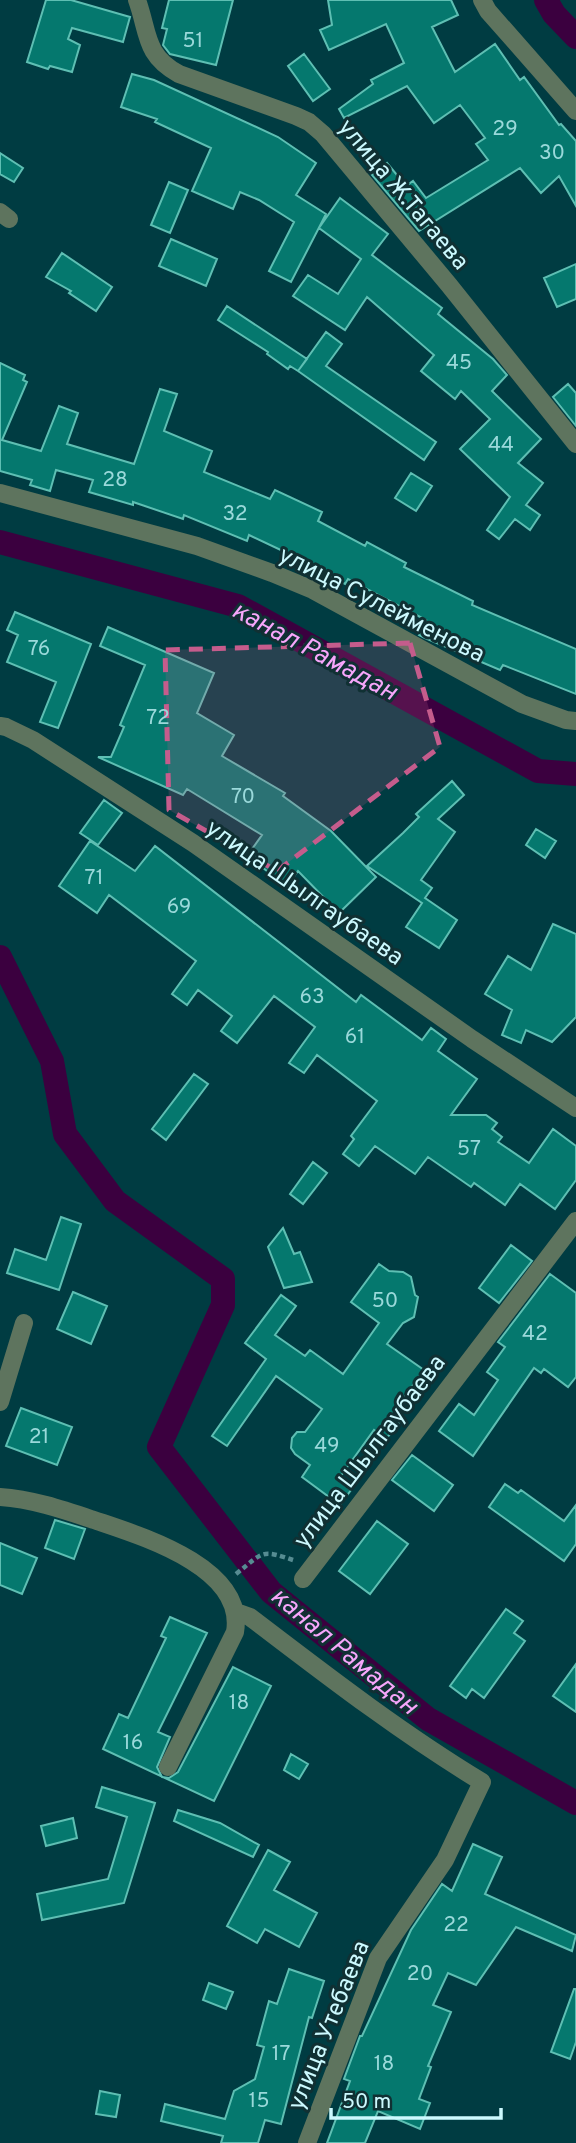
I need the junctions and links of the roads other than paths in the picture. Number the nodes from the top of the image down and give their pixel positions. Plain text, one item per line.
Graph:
1 (137, 0) edge
2 (482, 0) edge
3 (576, 111) edge
4 (576, 444) edge
5 (0, 493) edge
6 (576, 721) edge
7 (0, 726) edge
8 (576, 1108) edge
9 (576, 1221) edge
10 (24, 1322) dead end
11 (0, 1402) edge
12 (0, 1497) edge
13 (303, 1578) dead end
14 (236, 1612) junction
15 (168, 1768) dead end
16 (307, 2143) edge

1 - 4 street, улица Ж.Тагаева
2 - 3 street
5 - 6 street, улица Сулейменова
7 - 8 street, улица Шылгаубаева
9 - 13 street, улица Шылгаубаева
10 - 11 street
12 - 14 street
14 - 15 street
14 - 16 street, улица Утебаева

